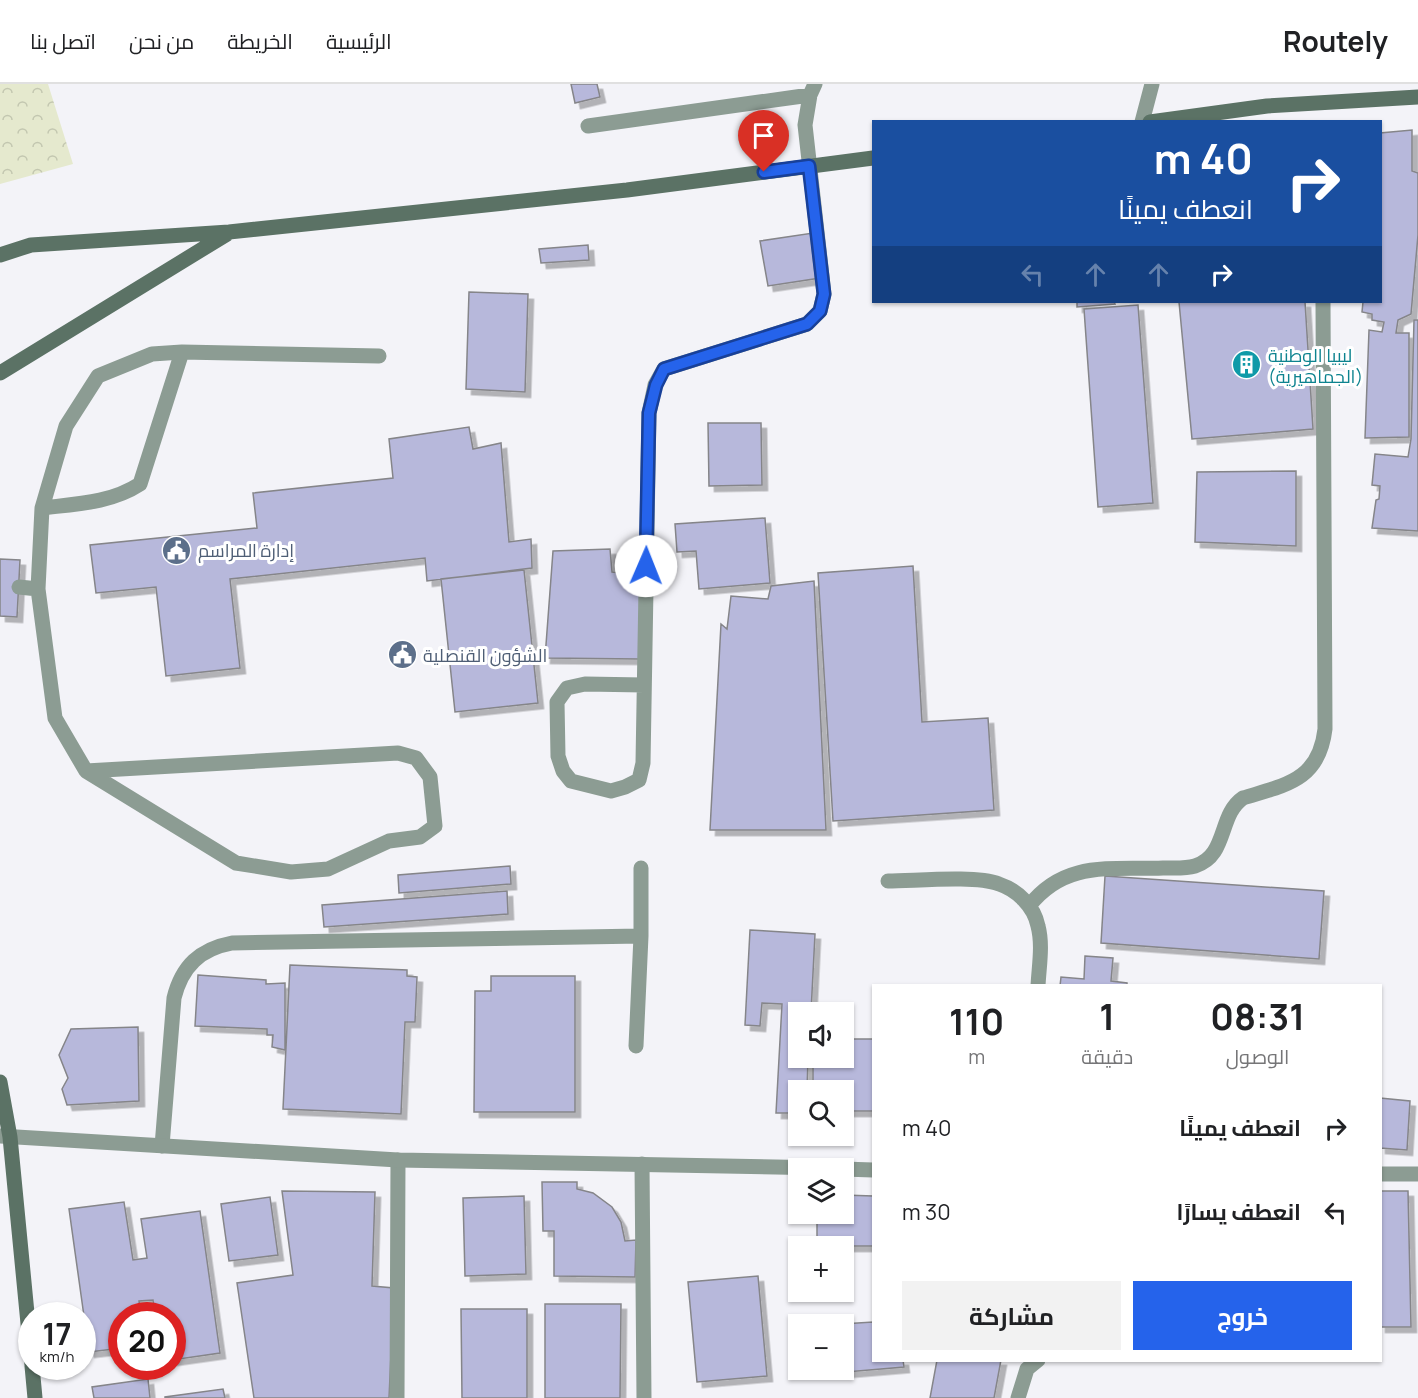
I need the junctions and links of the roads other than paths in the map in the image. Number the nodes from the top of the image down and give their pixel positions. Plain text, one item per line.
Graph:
1 (1152, 84) edge
2 (813, 89) edge
3 (1418, 97) edge
4 (1143, 120) edge
5 (1165, 120) edge
6 (588, 126) dead end
7 (872, 158) edge
8 (809, 166) junction
9 (229, 232) junction
10 (0, 255) edge
11 (1323, 303) edge
12 (182, 352) junction
13 (379, 356) dead end
14 (0, 373) edge
15 (42, 508) junction
16 (19, 587) dead end
17 (38, 589) junction
18 (644, 685) junction
19 (86, 771) junction
20 (641, 868) dead end
21 (888, 881) dead end
22 (1029, 906) junction
23 (641, 936) junction
24 (1038, 984) edge
25 (636, 1046) dead end
26 (0, 1082) edge
27 (5, 1136) edge
28 (162, 1146) junction
29 (398, 1160) junction
30 (642, 1164) junction
31 (788, 1167) edge
32 (854, 1169) edge
33 (872, 1170) edge
34 (1382, 1173) edge
35 (1418, 1174) edge
36 (24, 1302) edge
37 (1036, 1362) edge
38 (33, 1380) edge
39 (35, 1398) edge
40 (398, 1398) edge
41 (644, 1398) edge
42 (1018, 1398) edge

1 - 4 street
2 - 6 street
2 - 8 street
3 - 5 main road
7 - 8 main road
8 - 9 main road
8 - 18 street
9 - 10 main road
9 - 14 main road
11 - 22 street
12 - 13 street
12 - 15 street
12 - 15 street
15 - 17 street
16 - 17 street
17 - 19 street
18 - 18 street
19 - 19 street
20 - 23 street
21 - 22 street
22 - 24 street
23 - 25 street
23 - 28 street
26 - 27 main road
27 - 28 street
27 - 36 main road
28 - 29 street
29 - 30 street
29 - 40 street
30 - 31 street
30 - 41 street
32 - 33 street
34 - 35 street
37 - 42 street
38 - 39 main road

